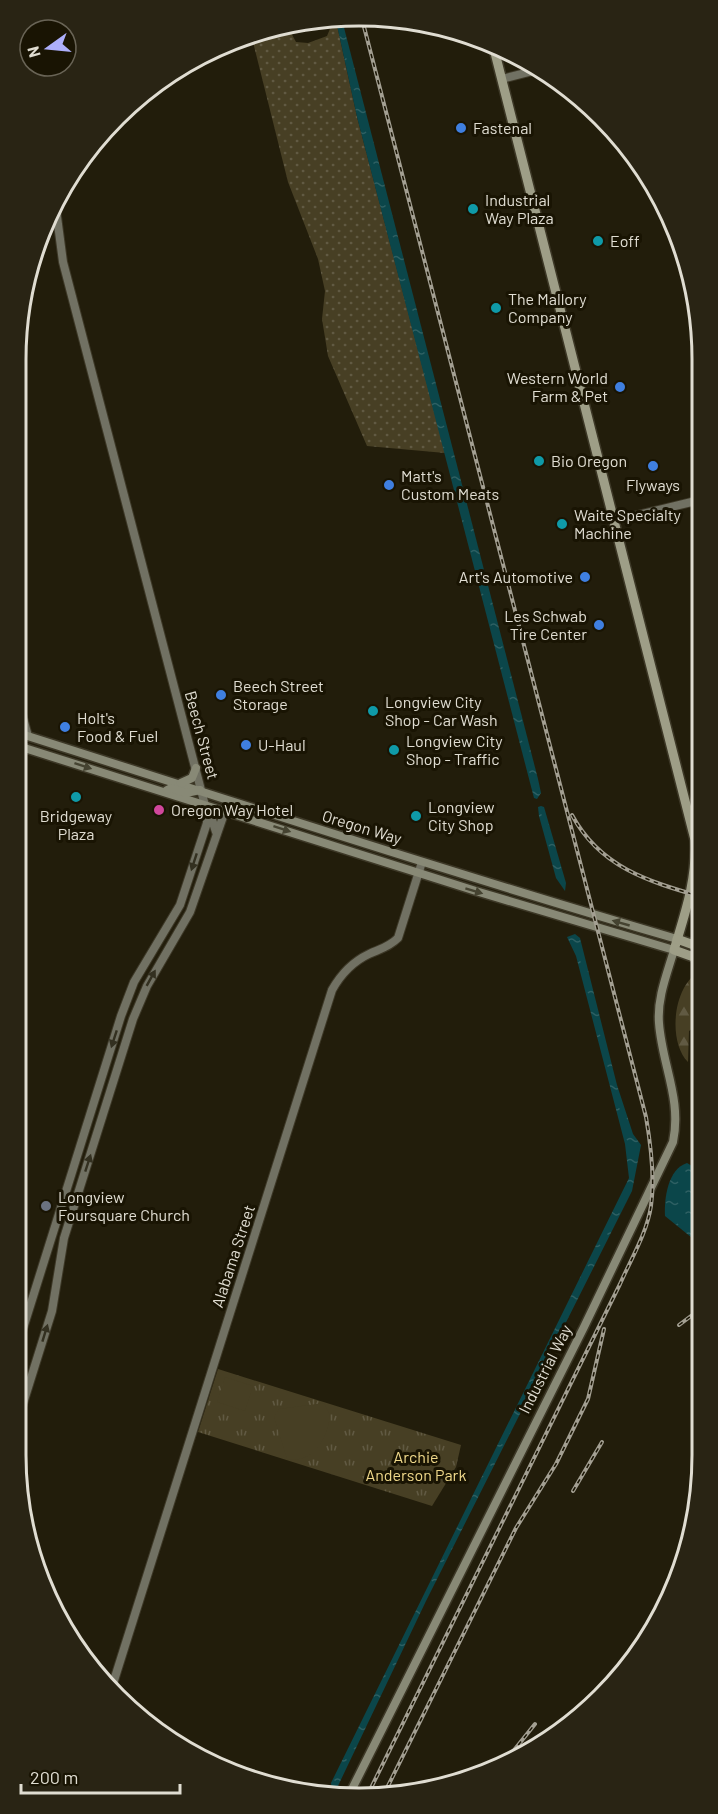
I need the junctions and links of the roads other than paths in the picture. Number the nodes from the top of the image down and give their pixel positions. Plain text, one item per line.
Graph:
1 (496, 55) edge
2 (529, 72) edge
3 (502, 79) junction
4 (57, 217) edge
5 (692, 502) edge
6 (613, 521) junction
7 (26, 729) edge
8 (28, 736) joint
9 (26, 748) edge
10 (196, 768) junction
11 (180, 783) junction
12 (202, 790) junction
13 (164, 792) junction
14 (207, 806) junction
15 (225, 811) junction
16 (692, 828) edge
17 (217, 837) junction
18 (422, 862) junction
19 (418, 873) junction
20 (692, 888) edge
21 (677, 939) junction
22 (692, 944) edge
23 (674, 950) junction
24 (692, 956) edge
25 (26, 1319) edge
26 (26, 1394) edge
27 (114, 1681) edge
28 (352, 1788) edge

1 - 3 highway, Industrial Way
2 - 3 street
3 - 6 highway, Industrial Way
4 - 10 street, Beech Street
5 - 6 street
6 - 16 highway, Industrial Way
7 - 8 street
8 - 11 main road, Oregon Way
9 -> 13 main road, Oregon Way
10 - 11 main road
10 - 12 street, Beech Street
11 - 12 main road, Oregon Way
12 - 13 main road
12 - 14 street, Beech Street
12 - 18 main road, Oregon Way
13 - 14 main road, Oregon Way
14 - 15 main road, Oregon Way
14 - 17 street
14 -> 25 street, Beech Street
15 - 17 street
15 -> 19 main road, Oregon Way
26 -> 17 street
18 - 19 street, Alabama Street
21 -> 18 main road, Oregon Way
19 -> 23 main road, Oregon Way
19 - 27 street, Alabama Street
20 - 21 highway, Industrial Way
21 - 22 highway, Oregon Way
21 - 23 highway, Industrial Way
23 - 24 highway, Oregon Way
23 - 28 main road, Industrial Way

